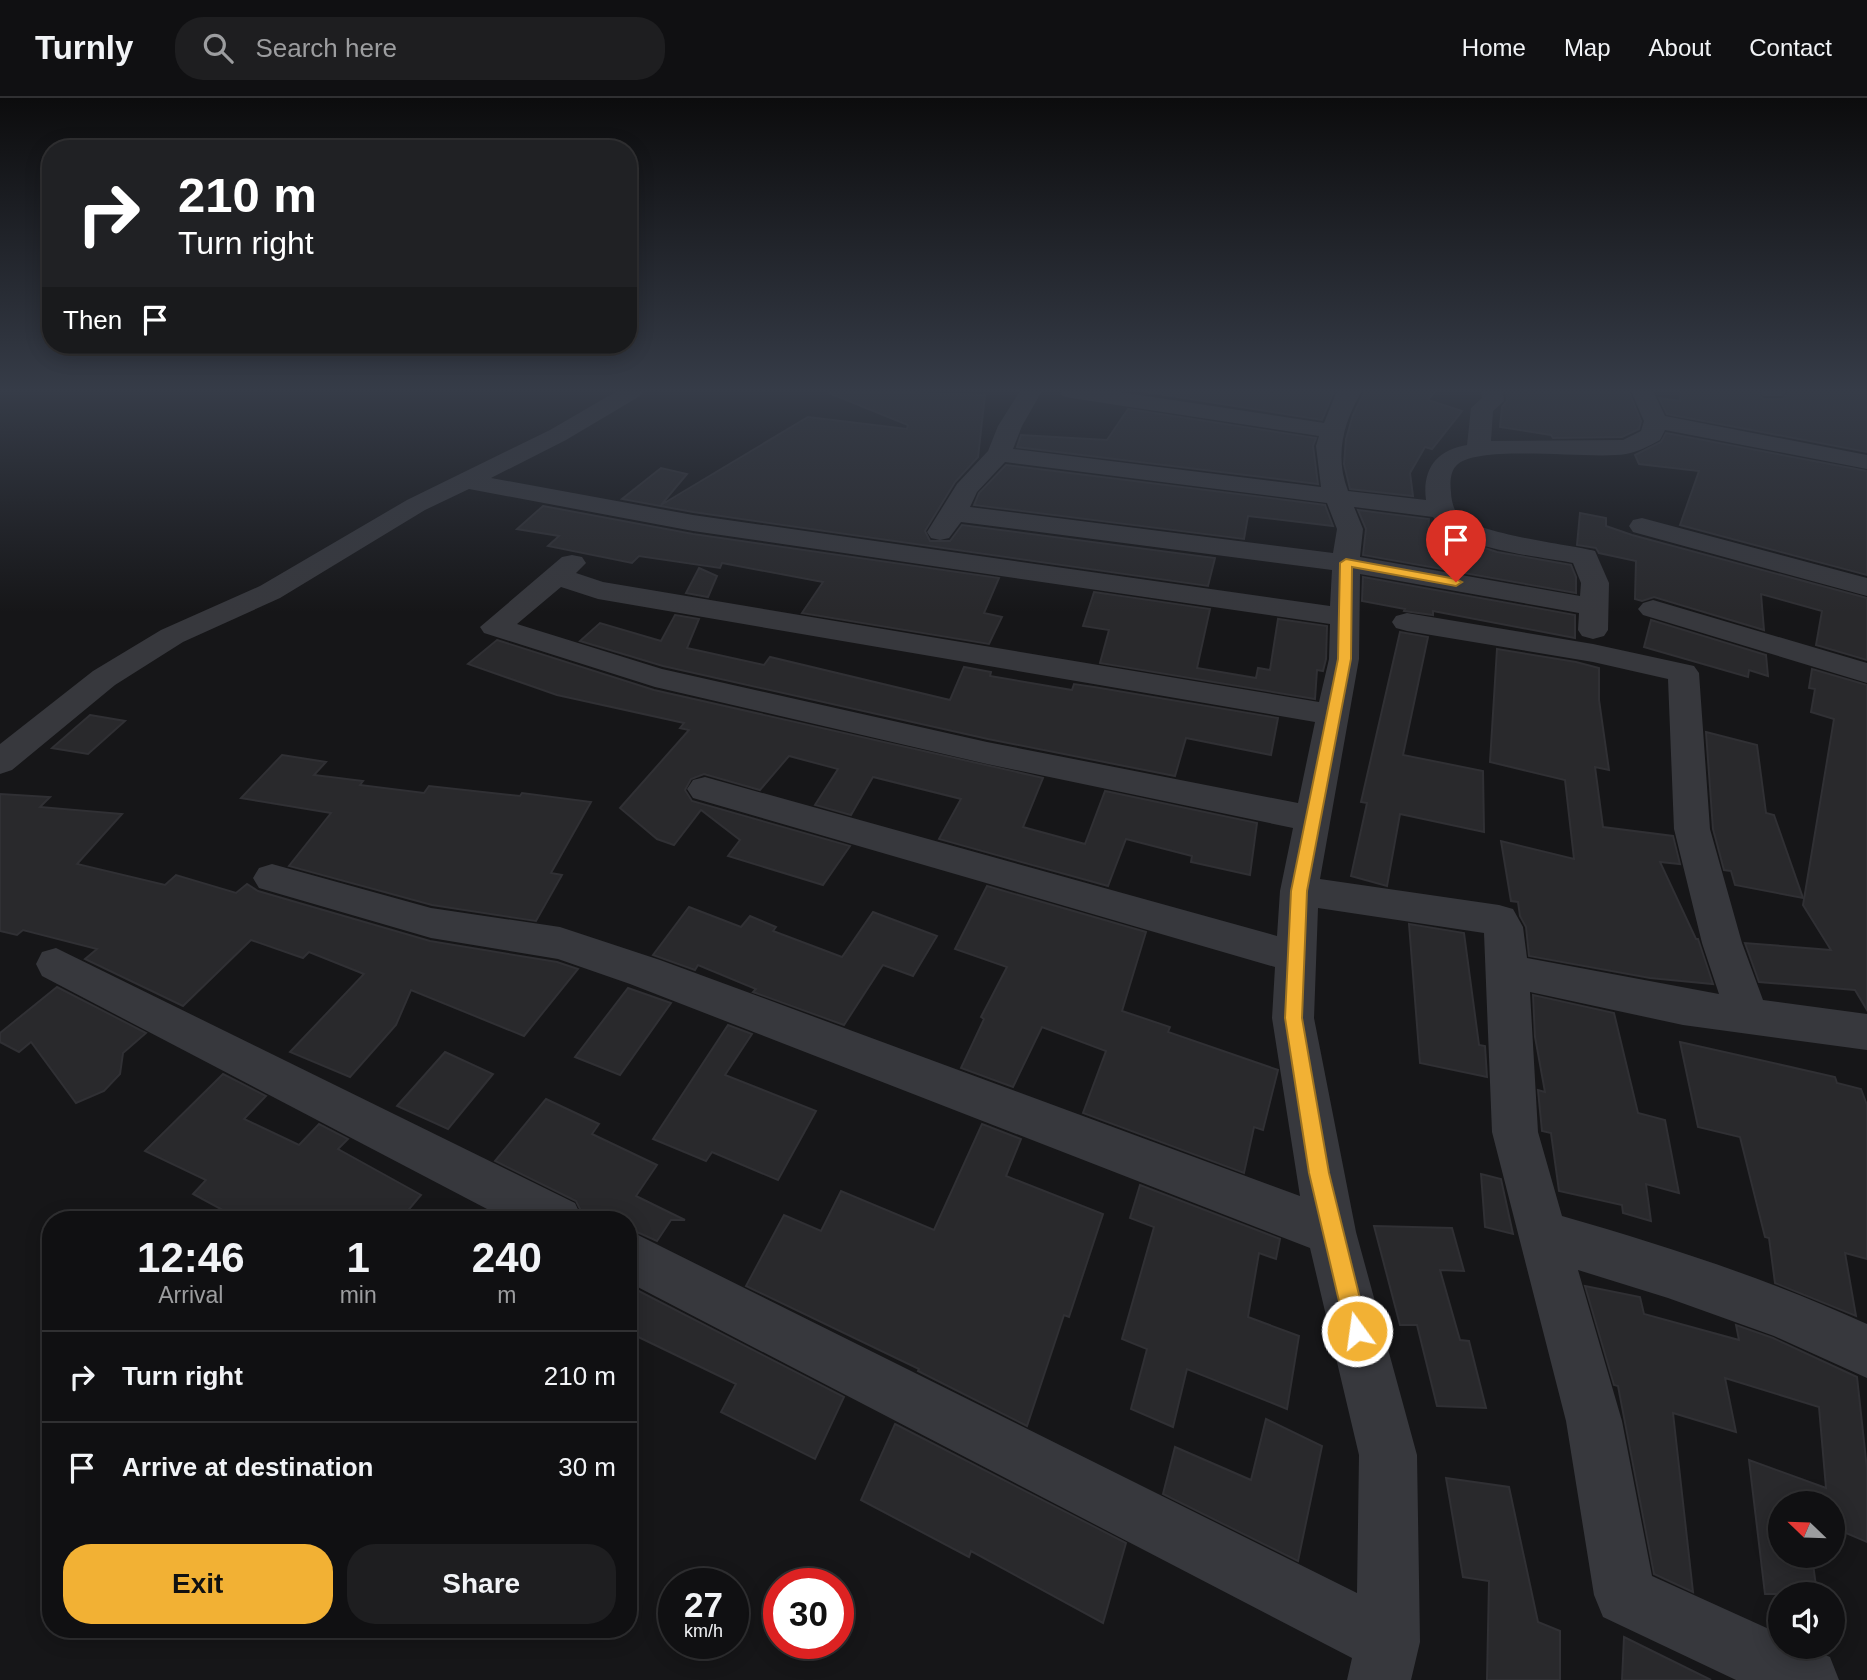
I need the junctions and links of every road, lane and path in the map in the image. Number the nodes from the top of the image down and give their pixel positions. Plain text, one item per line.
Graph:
1 (500, 465) edge
2 (989, 465) edge
3 (1081, 465) edge
4 (1330, 465) edge
5 (1445, 465) edge
6 (468, 481) junction
7 (1339, 499) junction
8 (1441, 510) junction
9 (954, 513) junction
10 (1642, 526) dead end
11 (921, 556) junction
12 (1346, 563) junction
13 (1867, 587) edge
14 (1594, 607) junction
15 (1653, 609) dead end
16 (1346, 617) junction
17 (1408, 622) dead end
18 (1593, 653) junction
19 (1867, 673) edge
20 (1334, 715) junction
21 (0, 762) edge
22 (705, 789) dead end
23 (1312, 819) junction
24 (272, 878) dead end
25 (1299, 891) junction
26 (1295, 957) junction
27 (56, 964) dead end
28 (1508, 971) junction
29 (1748, 1016) junction
30 (1867, 1032) edge
31 (540, 1211) edge
32 (1331, 1232) junction
33 (1542, 1234) junction
34 (637, 1260) edge
35 (1867, 1351) edge
36 (1384, 1661) edge
37 (1807, 1680) edge

1 - 6 street
2 - 9 street
3 - 7 street
4 - 7 street
5 - 8 street
6 - 11 street
6 - 21 street
7 - 8 street
7 - 12 street
8 - 14 street
9 - 11 street
9 - 12 street
10 - 13 street
11 - 16 street
12 - 14 street
12 - 16 street
14 - 18 street
15 - 19 street
16 - 20 street
17 - 18 street
18 - 29 street
20 - 23 street
20 - 23 street
22 - 26 street
23 - 25 street
24 - 32 street
25 - 26 street
25 - 28 street
26 - 32 street
27 - 31 street
28 - 29 street
28 - 33 street
29 - 30 street
32 - 36 street
33 - 35 street
33 - 37 street
34 - 36 street

